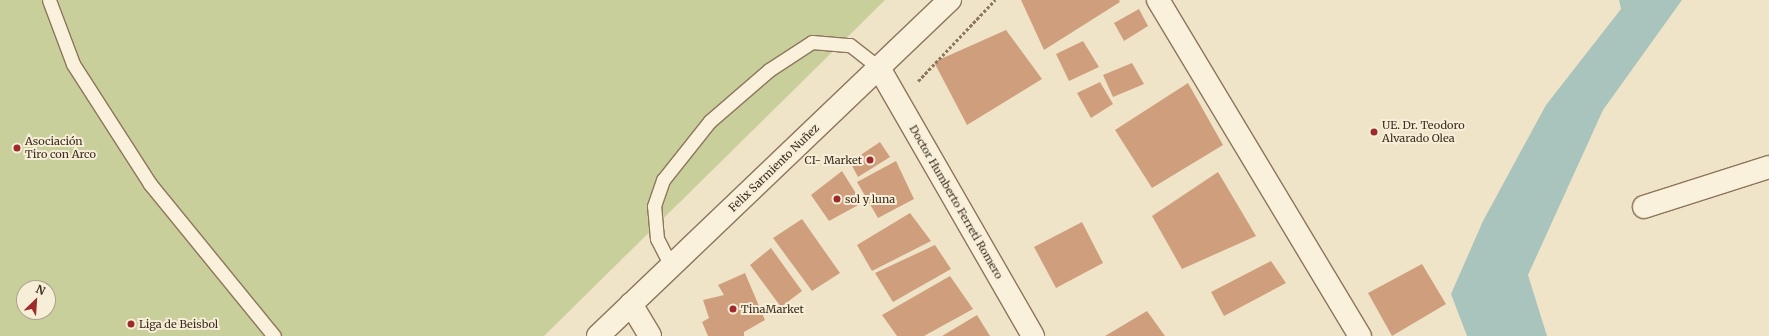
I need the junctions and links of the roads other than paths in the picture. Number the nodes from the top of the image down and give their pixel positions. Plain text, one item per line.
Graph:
1 (49, 0) edge
2 (950, 0) edge
3 (1158, 0) edge
4 (879, 68) junction
5 (1769, 167) edge
6 (1644, 207) dead end
7 (671, 266) junction
8 (631, 304) junction
9 (274, 336) edge
10 (598, 336) edge
11 (650, 336) edge
12 (1033, 336) edge
13 (1360, 336) edge

1 - 9 lane
2 - 4 street, Felix Sarmiento Nuñez
3 - 13 street
4 - 7 street, Felix Sarmiento Nuñez
4 - 7 lane
4 - 12 street, Doctor Humberto Ferreti Romero
5 - 6 street
7 - 8 street, Felix Sarmiento Nuñez
8 - 10 street, Felix Sarmiento Nuñez
8 - 11 street

